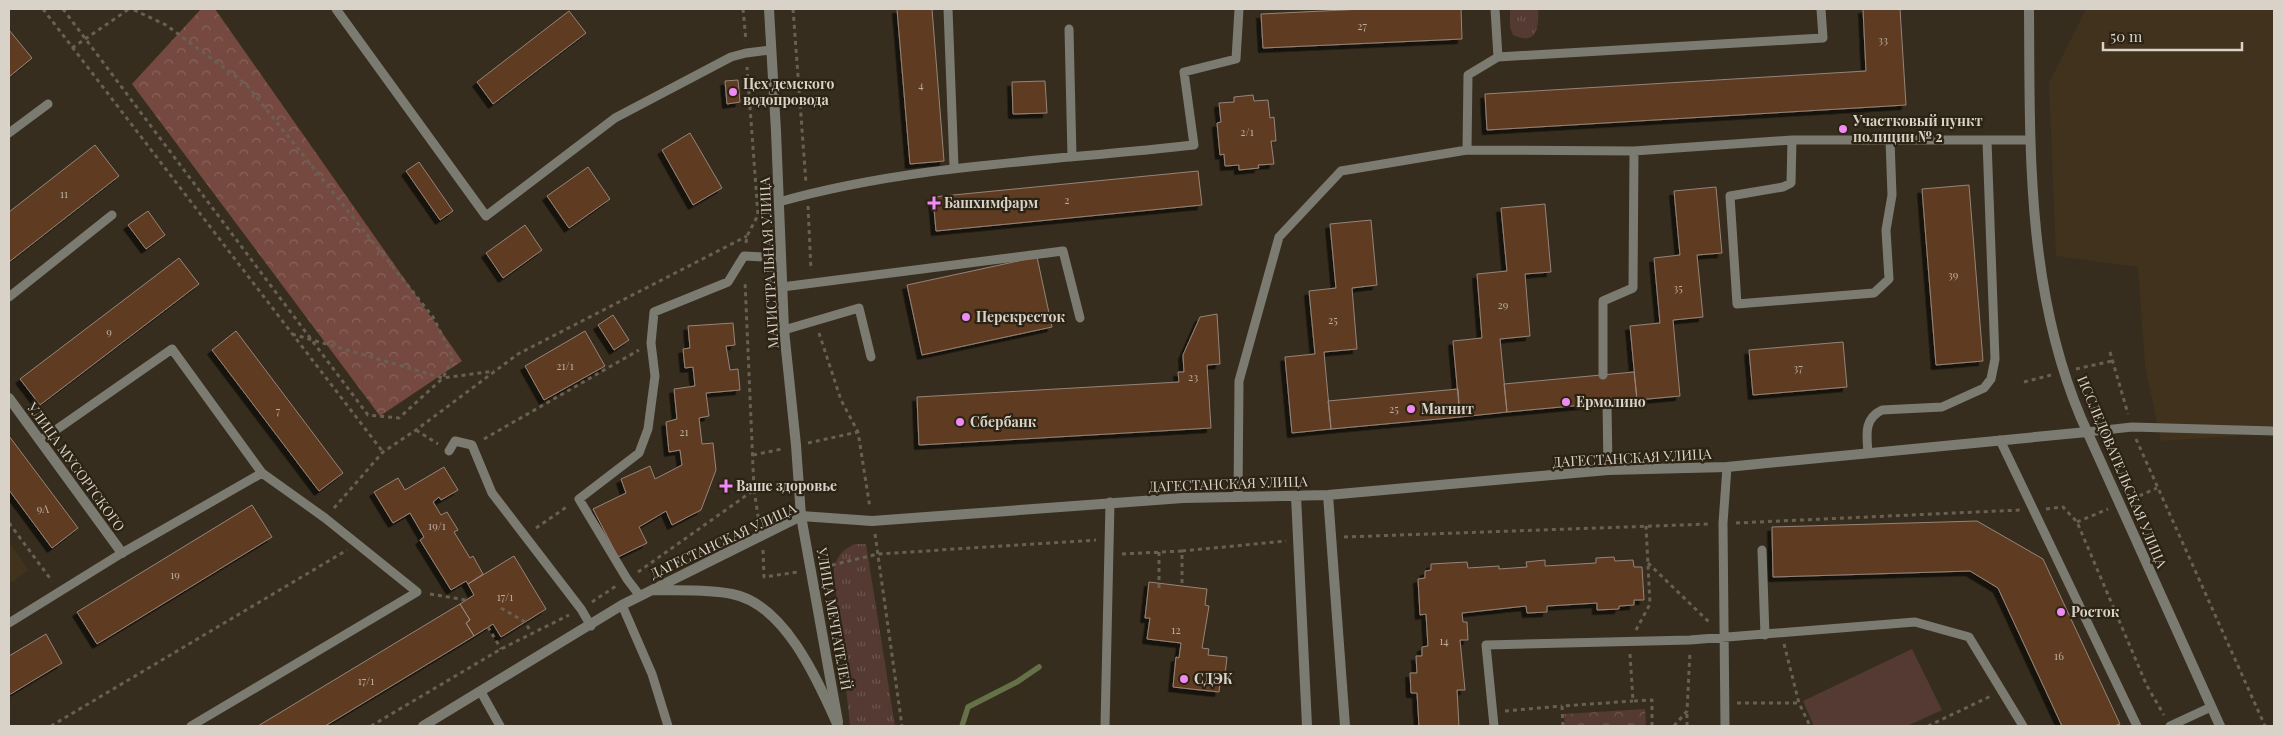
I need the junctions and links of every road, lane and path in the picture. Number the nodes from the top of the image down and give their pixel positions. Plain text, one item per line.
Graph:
1 (43, 9) edge
2 (63, 9) edge
3 (131, 9) edge
4 (336, 9) edge
5 (769, 9) edge
6 (793, 9) edge
7 (948, 9) edge
8 (1238, 9) edge
9 (1496, 9) edge
10 (1821, 9) edge
11 (2029, 9) edge
12 (1069, 29) dead end
13 (85, 39) junction
14 (72, 48) junction
15 (771, 50) junction
16 (1498, 57) junction
17 (48, 104) dead end
18 (9, 133) edge
19 (1792, 140) junction
20 (1890, 140) junction
21 (2030, 140) junction
22 (1988, 141) junction
23 (1467, 150) junction
24 (1634, 150) junction
25 (1072, 158) junction
26 (954, 167) junction
27 (807, 194) junction
28 (779, 202) junction
29 (112, 215) dead end
30 (747, 236) dead end
31 (781, 258) junction
32 (812, 283) junction
33 (782, 287) junction
34 (9, 297) edge
35 (1080, 318) dead end
36 (815, 320) junction
37 (784, 330) junction
38 (292, 334) junction
39 (312, 341) junction
40 (651, 343) junction
41 (2110, 352) dead end
42 (872, 357) dead end
43 (495, 371) junction
44 (1604, 375) dead end
45 (443, 378) junction
46 (9, 398) edge
47 (1607, 403) dead end
48 (2132, 427) junction
49 (416, 430) junction
50 (2274, 431) edge
51 (2087, 432) junction
52 (2000, 440) junction
53 (40, 441) junction
54 (472, 446) junction
55 (383, 452) junction
56 (449, 452) joint
57 (1868, 453) junction
58 (1727, 467) junction
59 (1608, 470) junction
60 (262, 473) junction
61 (1328, 494) junction
62 (1238, 496) junction
63 (1296, 496) junction
64 (578, 499) junction
65 (1110, 502) junction
66 (2034, 510) junction
67 (801, 516) junction
68 (325, 518) junction
69 (872, 521) junction
70 (9, 523) edge
71 (1722, 523) junction
72 (525, 536) junction
73 (1330, 538) junction
74 (1109, 539) junction
75 (1298, 540) junction
76 (358, 543) junction
77 (1762, 550) dead end
78 (1159, 552) junction
79 (1182, 552) junction
80 (122, 553) junction
81 (878, 554) junction
82 (1109, 554) junction
83 (1648, 563) dead end
84 (1182, 586) dead end
85 (651, 590) junction
86 (1159, 590) dead end
87 (60, 592) junction
88 (417, 592) junction
89 (640, 596) junction
90 (466, 600) dead end
91 (622, 605) junction
92 (501, 608) dead end
93 (9, 623) edge
94 (591, 626) junction
95 (488, 627) dead end
96 (532, 634) dead end
97 (1781, 634) junction
98 (1764, 635) junction
99 (1725, 638) junction
100 (1690, 640) junction
101 (501, 649) dead end
102 (2003, 691) junction
103 (481, 692) junction
104 (1633, 701) dead end
105 (1724, 703) junction
106 (1799, 703) junction
107 (1562, 706) junction
108 (2211, 706) junction
109 (1687, 711) junction
110 (1492, 713) junction
111 (2169, 724) edge
112 (51, 726) edge
113 (191, 726) edge
114 (424, 726) edge
115 (500, 726) edge
116 (668, 726) edge
117 (838, 726) edge
118 (902, 726) edge
119 (1105, 726) edge
120 (1307, 726) edge
121 (1345, 726) edge
122 (1494, 726) edge
123 (1563, 726) edge
124 (1674, 726) edge
125 (1687, 726) edge
126 (1725, 726) edge
127 (1810, 726) edge
128 (1928, 726) edge
129 (2024, 726) edge
130 (2137, 726) edge
131 (2220, 726) edge
132 (2265, 726) edge

1 - 14 path
2 - 13 path
3 - 13 path
3 - 45 path
4 - 15 lane
5 - 15 street, МАГИСТРАЛЬНАЯ УЛИЦА
6 - 27 path
7 - 26 lane
8 - 25 lane
9 - 16 lane
10 - 16 lane
11 - 21 street, ИССЛЕДОВАТЕЛЬСКАЯ УЛИЦА
12 - 25 lane
13 - 14 path
13 - 39 path
14 - 38 path
15 - 28 street, МАГИСТРАЛЬНАЯ УЛИЦА
16 - 23 lane
17 - 18 lane
19 - 20 lane
19 - 20 lane
19 - 24 lane
20 - 22 lane
21 - 22 lane
21 - 51 street, ИССЛЕДОВАТЕЛЬСКАЯ УЛИЦА
22 - 57 lane
23 - 24 lane
23 - 62 lane
24 - 44 lane
25 - 26 lane
26 - 27 lane
27 - 28 lane
27 - 32 path
28 - 31 street, МАГИСТРАЛЬНАЯ УЛИЦА
29 - 34 lane
30 - 43 path
31 - 33 street, МАГИСТРАЛЬНАЯ УЛИЦА
31 - 40 lane
32 - 33 lane
32 - 35 lane
33 - 37 street, МАГИСТРАЛЬНАЯ УЛИЦА
36 - 37 lane
36 - 42 lane
36 - 69 path
37 - 67 street, МАГИСТРАЛЬНАЯ УЛИЦА
38 - 39 path
38 - 55 path
39 - 45 path
39 - 45 path
40 - 54 path
40 - 64 lane
41 - 48 path
43 - 45 path
43 - 49 path
46 - 53 street, УЛИЦА МУСОРГСКОГО
47 - 59 lane
48 - 50 lane
48 - 51 lane
48 - 132 path
49 - 55 path
49 - 56 path
51 - 52 street, ДАГЕСТАНСКАЯ УЛИЦА
51 - 108 street, ИССЛЕДОВАТЕЛЬСКАЯ УЛИЦА
52 - 57 street, ДАГЕСТАНСКАЯ УЛИЦА
52 - 66 lane
53 - 60 lane
53 - 80 street, УЛИЦА МУСОРГСКОГО
54 - 56 lane
54 - 72 lane
55 - 68 path
57 - 58 street, ДАГЕСТАНСКАЯ УЛИЦА
58 - 59 street, ДАГЕСТАНСКАЯ УЛИЦА
58 - 71 lane
59 - 61 street, ДАГЕСТАНСКАЯ УЛИЦА
60 - 68 lane
60 - 80 lane
61 - 63 street, ДАГЕСТАНСКАЯ УЛИЦА
61 - 73 street
62 - 63 street, ДАГЕСТАНСКАЯ УЛИЦА
62 - 65 street, ДАГЕСТАНСКАЯ УЛИЦА
63 - 75 street
64 - 72 path
64 - 89 lane
65 - 69 street, ДАГЕСТАНСКАЯ УЛИЦА
65 - 74 lane
66 - 71 path
66 - 111 path
66 - 130 lane
67 - 69 street, ДАГЕСТАНСКАЯ УЛИЦА
67 - 85 street, ДАГЕСТАНСКАЯ УЛИЦА
67 - 117 street, УЛИЦА МЕЧТАТЕЛЕЙ
68 - 76 lane
69 - 81 path
70 - 87 path
71 - 73 path
71 - 99 lane
72 - 94 lane
73 - 121 street
74 - 81 path
74 - 82 lane
75 - 79 path
75 - 120 street
76 - 88 lane
76 - 112 path
77 - 98 lane
78 - 79 path
78 - 82 path
78 - 86 path
79 - 84 path
80 - 87 lane
81 - 118 path
82 - 119 lane
83 - 99 path
85 - 89 street, ДАГЕСТАНСКАЯ УЛИЦА
85 - 117 street
87 - 93 lane
88 - 90 path
88 - 113 lane
89 - 91 street, ДАГЕСТАНСКАЯ УЛИЦА
91 - 94 street, ДАГЕСТАНСКАЯ УЛИЦА
91 - 116 lane
92 - 96 path
94 - 103 street, ДАГЕСТАНСКАЯ УЛИЦА
95 - 101 path
97 - 98 lane
97 - 102 lane
97 - 106 path
98 - 99 lane
99 - 100 lane
99 - 105 lane
100 - 109 path
100 - 110 lane
102 - 128 path
102 - 129 lane
103 - 114 street, ДАГЕСТАНСКАЯ УЛИЦА
103 - 115 lane
104 - 107 path
105 - 106 path
105 - 126 lane
106 - 127 path
107 - 110 path
107 - 123 path
108 - 111 lane
108 - 131 street, ИССЛЕДОВАТЕЛЬСКАЯ УЛИЦА
109 - 124 path
109 - 125 path
110 - 122 lane

